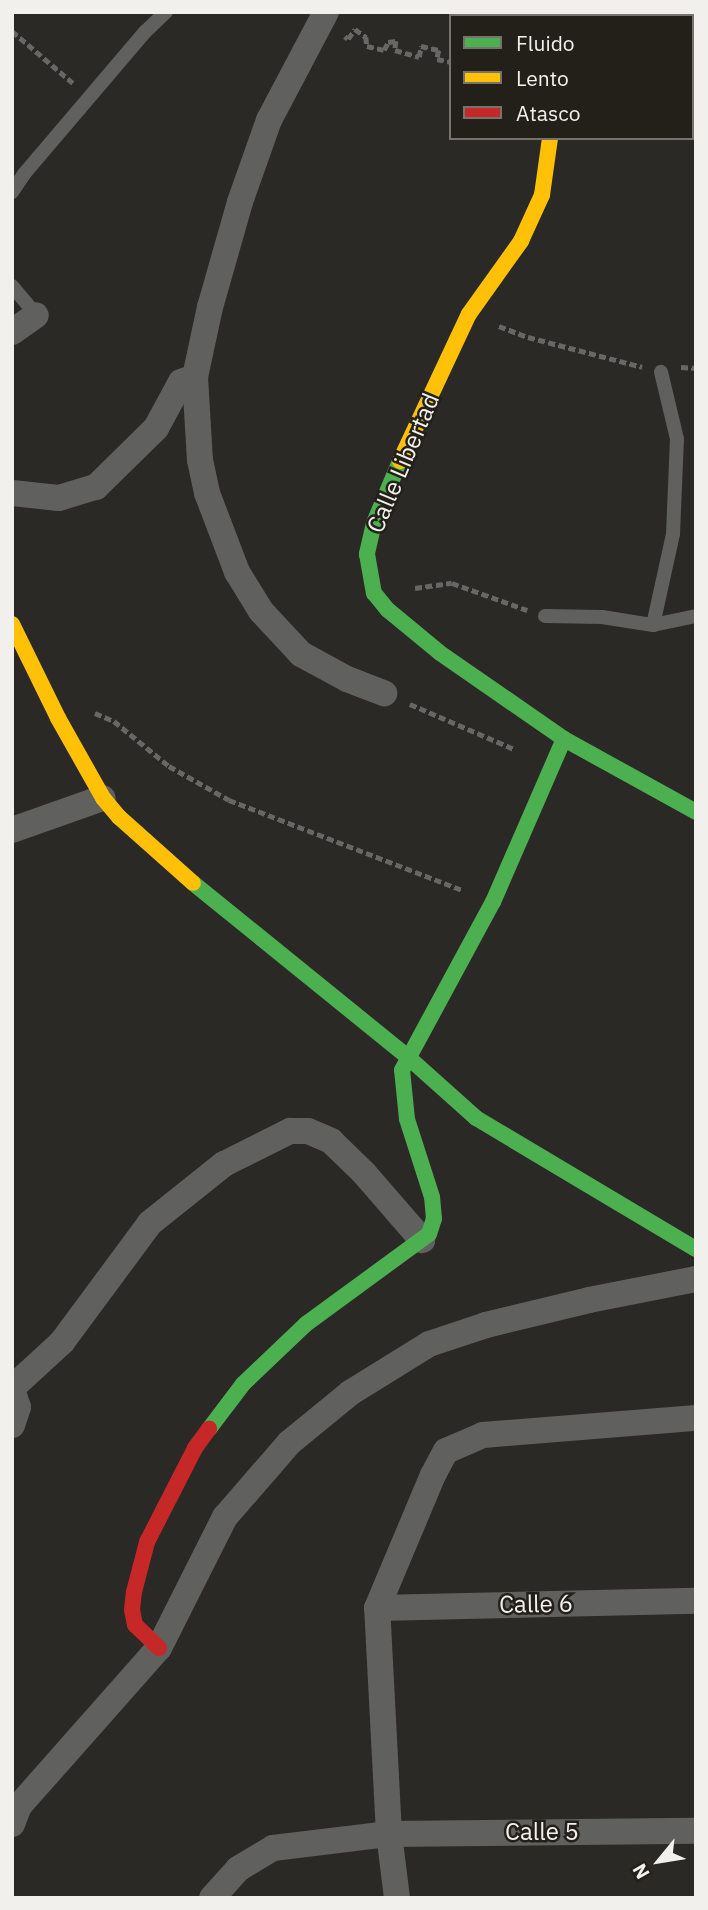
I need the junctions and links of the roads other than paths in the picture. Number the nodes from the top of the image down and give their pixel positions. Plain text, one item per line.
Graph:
1 (166, 12) edge
2 (324, 15) edge
3 (550, 140) edge
4 (12, 192) edge
5 (12, 286) edge
6 (36, 315) joint
7 (12, 332) edge
8 (661, 372) road end
9 (195, 377) junction
10 (12, 493) edge
11 (545, 616) road end
12 (696, 616) edge
13 (12, 624) edge
14 (653, 625) junction
15 (384, 693) road end
16 (564, 739) junction
17 (103, 798) junction
18 (696, 813) edge
19 (12, 830) edge
20 (409, 1058) junction
21 (422, 1240) junction
22 (696, 1249) edge
23 (696, 1279) edge
24 (12, 1389) edge
25 (696, 1418) edge
26 (12, 1425) edge
27 (696, 1601) edge
28 (377, 1608) junction
29 (159, 1648) junction
30 (15, 1810) edge
31 (696, 1831) edge
32 (389, 1833) junction
33 (212, 1898) edge
34 (397, 1898) edge

1 - 4 lane
2 - 9 street
3 - 16 street, Calle Libertad
5 - 6 lane
6 - 7 street
8 - 14 lane
9 - 10 street
9 - 15 street
11 - 14 lane
12 - 14 lane
13 - 17 street
16 - 18 street
16 - 20 street
17 - 19 street
17 - 20 street
20 - 21 street
20 - 22 street
21 - 24 street
21 - 29 street
23 - 29 street
24 - 26 street
25 - 28 street
27 - 28 street, Calle 6
28 - 32 street
29 - 30 street
31 - 32 street, Calle 5
32 - 33 street, Calle 5
32 - 34 street

